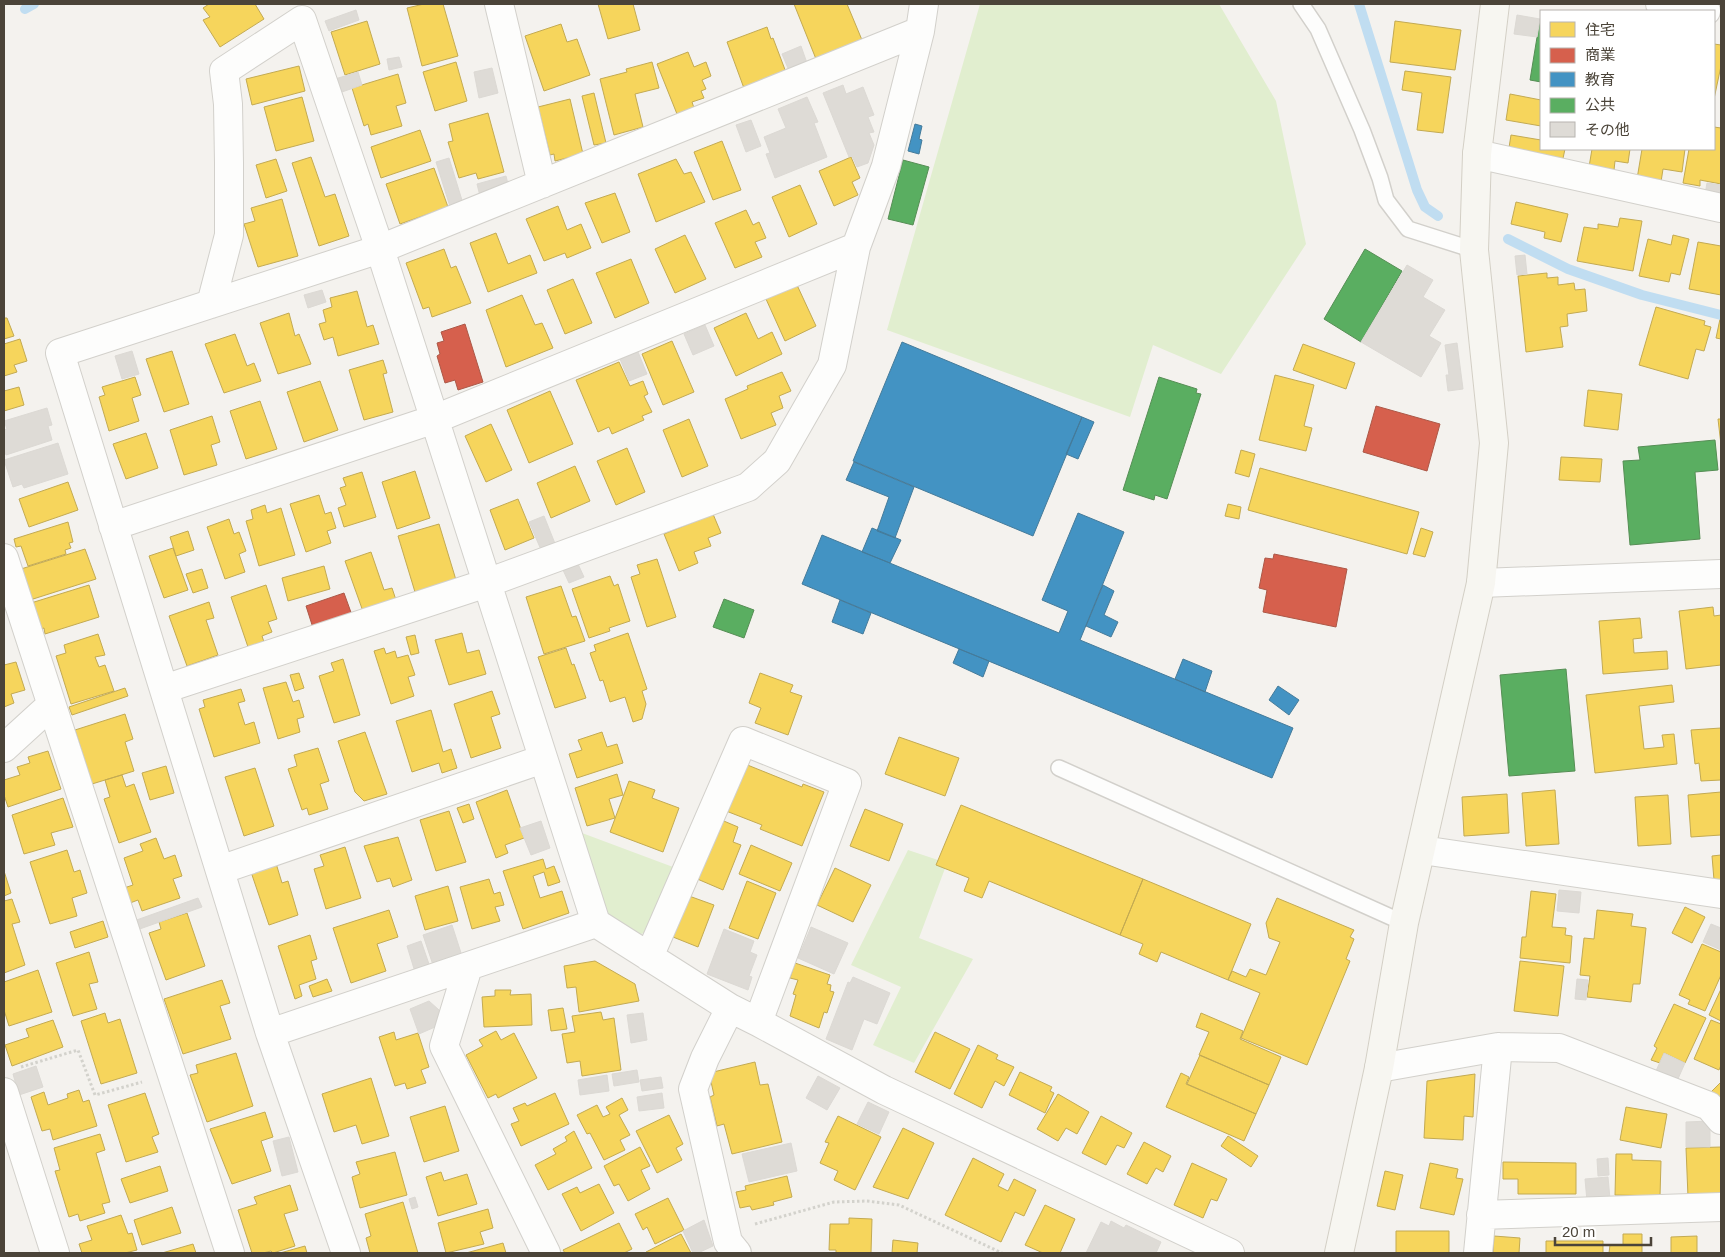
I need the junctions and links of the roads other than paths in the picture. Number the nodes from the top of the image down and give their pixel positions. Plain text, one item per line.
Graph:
1 (500, 4) edge
2 (924, 4) edge
3 (1301, 4) edge
4 (1495, 4) edge
5 (1660, 4) edge
6 (1699, 10) edge
7 (920, 32) junction
8 (1477, 154) junction
9 (542, 184) junction
10 (1721, 208) edge
11 (856, 247) junction
12 (380, 249) junction
13 (1474, 250) junction
14 (211, 304) junction
15 (435, 419) junction
16 (113, 526) junction
17 (4, 558) edge
18 (1721, 574) edge
19 (1480, 583) junction
20 (487, 584) junction
21 (164, 689) junction
22 (51, 704) junction
23 (4, 748) edge
24 (543, 759) junction
25 (1059, 768) dead end
26 (1422, 850) junction
27 (220, 870) junction
28 (1721, 894) edge
29 (596, 923) junction
30 (1404, 923) junction
31 (649, 957) junction
32 (468, 967) junction
33 (730, 1008) junction
34 (758, 1022) junction
35 (270, 1033) junction
36 (1498, 1047) junction
37 (1379, 1068) junction
38 (8, 1081) edge
39 (1721, 1120) edge
40 (1721, 1207) edge
41 (1481, 1215) junction
42 (731, 1243) edge
43 (55, 1253) edge
44 (230, 1253) edge
45 (346, 1253) edge
46 (546, 1253) edge
47 (1230, 1253) edge
48 (1339, 1253) edge
49 (1478, 1253) edge

1 - 9 street
2 - 7 street
3 - 13 lane
4 - 8 street
5 - 6 street
7 - 9 street
7 - 11 street
8 - 10 street
8 - 13 street
9 - 12 street
11 - 15 street
11 - 20 street
12 - 14 street
12 - 14 street
12 - 15 street
13 - 19 street
14 - 16 street
15 - 16 street
15 - 20 street
16 - 21 street
17 - 22 street
18 - 19 street
19 - 26 street
20 - 21 street
20 - 24 street
21 - 27 street
22 - 23 street
22 - 44 street
24 - 27 street
24 - 29 street
25 - 30 lane
26 - 28 street
26 - 30 street
27 - 35 street
29 - 31 street
29 - 32 street
30 - 37 street
31 - 33 street
31 - 34 street
32 - 35 street
32 - 46 street
33 - 34 street
33 - 42 street
34 - 47 street
35 - 45 street
36 - 37 street
36 - 39 street
36 - 41 street
37 - 48 street
38 - 43 street
40 - 41 street
41 - 49 street

